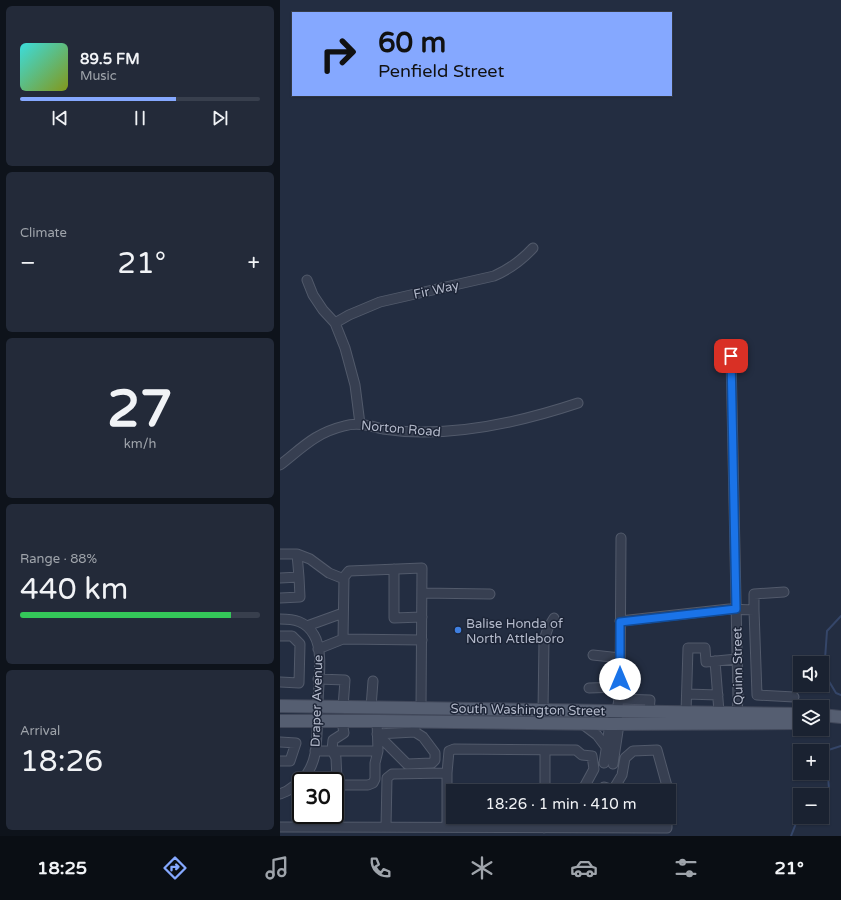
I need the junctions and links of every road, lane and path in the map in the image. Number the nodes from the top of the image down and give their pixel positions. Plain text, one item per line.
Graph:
1 (533, 248) dead end
2 (307, 280) dead end
3 (335, 323) junction
4 (731, 356) dead end
5 (578, 403) dead end
6 (360, 424) junction
7 (280, 465) edge
8 (621, 538) dead end
9 (280, 554) edge
10 (297, 554) junction
11 (394, 569) junction
12 (280, 578) edge
13 (299, 578) junction
14 (344, 579) junction
15 (784, 592) dead end
16 (422, 593) junction
17 (490, 594) dead end
18 (280, 598) edge
19 (736, 609) junction
20 (754, 610) junction
21 (343, 613) junction
22 (422, 617) junction
23 (554, 618) dead end
24 (280, 619) edge
25 (620, 622) junction
26 (307, 626) junction
27 (280, 636) edge
28 (343, 639) junction
29 (422, 640) junction
30 (318, 648) junction
31 (593, 655) dead end
32 (620, 658) junction
33 (737, 659) junction
34 (715, 661) junction
35 (318, 679) junction
36 (373, 681) dead end
37 (280, 682) edge
38 (620, 687) junction
39 (589, 688) dead end
40 (687, 694) junction
41 (718, 695) junction
42 (794, 697) dead end
43 (619, 698) junction
44 (280, 706) edge
45 (318, 707) junction
46 (343, 707) junction
47 (371, 707) junction
48 (421, 708) junction
49 (543, 710) junction
50 (617, 711) junction
51 (649, 711) junction
52 (686, 712) junction
53 (719, 712) junction
54 (737, 712) junction
55 (793, 714) edge
56 (829, 716) edge
57 (841, 717) edge
58 (317, 720) junction
59 (280, 721) edge
60 (377, 721) junction
61 (841, 721) edge
62 (342, 722) junction
63 (829, 722) edge
64 (582, 723) junction
65 (793, 723) edge
66 (614, 724) junction
67 (415, 727) junction
68 (377, 734) junction
69 (280, 742) edge
70 (606, 747) junction
71 (332, 750) junction
72 (545, 750) junction
73 (315, 751) junction
74 (378, 751) junction
75 (280, 761) edge
76 (308, 772) edge
77 (447, 773) junction
78 (545, 784) edge
79 (586, 784) edge
80 (614, 784) edge
81 (666, 784) edge
82 (292, 787) edge
83 (280, 794) edge
84 (544, 824) edge
85 (280, 827) edge
86 (387, 827) junction
87 (447, 827) junction
88 (544, 828) junction
89 (320, 831) edge
90 (462, 832) edge
91 (586, 832) edge
92 (667, 832) edge
93 (395, 836) edge

1 - 3 street, Fir Way
2 - 3 street
3 - 6 street
4 - 19 street, Quinn Street
5 - 6 street, Norton Road
6 - 7 street, Norton Road
8 - 25 street
9 - 10 street
10 - 13 street
10 - 14 street
11 - 14 street
11 - 16 street
11 - 22 street
12 - 13 street
13 - 18 street
14 - 21 street
15 - 20 street
16 - 17 street
16 - 22 street
19 - 20 street
19 - 25 street
19 - 33 street, Quinn Street
20 - 42 street
21 - 26 street
21 - 28 street
22 - 29 street
23 - 49 street
24 - 26 street
25 - 32 street
26 - 30 street, Draper Avenue
27 - 37 street
28 - 29 street
28 - 30 street
29 - 48 street
30 - 35 street, Draper Avenue
31 - 32 street
32 - 38 street
33 - 34 street
33 - 54 street, Quinn Street
34 - 40 street
34 - 41 street
35 - 45 street, Draper Avenue
35 - 46 street
36 - 47 street
38 - 39 street
38 - 43 street
40 - 41 street
40 - 52 street
41 - 53 street
43 - 50 street
43 - 51 street
44 - 45 main road, South Washington Street
45 - 46 main road, South Washington Street
45 - 58 street, Draper Avenue
46 - 47 main road, South Washington Street
47 - 48 main road, South Washington Street
48 - 49 main road, South Washington Street
49 - 50 main road, South Washington Street
50 - 51 main road, South Washington Street
50 - 66 street
51 - 52 main road, South Washington Street
52 - 53 main road, South Washington Street
53 - 54 main road, South Washington Street
54 - 55 main road, South Washington Street
56 - 57 main road
58 - 59 main road, South Washington Street
58 - 62 main road, South Washington Street
58 - 73 street, Draper Avenue
60 - 62 main road, South Washington Street
60 - 67 main road, South Washington Street
60 - 68 street
61 - 63 main road
62 - 71 street
64 - 66 main road, South Washington Street
64 - 67 main road, South Washington Street
64 - 70 street
65 - 66 main road, South Washington Street
66 - 70 street
66 - 70 street
67 - 68 street
67 - 68 street
68 - 74 street
69 - 75 street
71 - 73 street
71 - 74 street
71 - 74 street
72 - 77 street
72 - 78 street
72 - 79 street
73 - 76 street, Draper Avenue
77 - 86 street
77 - 87 street
80 - 81 street
82 - 83 street, Draper Avenue
84 - 88 street
85 - 89 street
86 - 87 street
86 - 89 street
86 - 93 street
87 - 90 street
88 - 90 street
88 - 91 street
91 - 92 street

